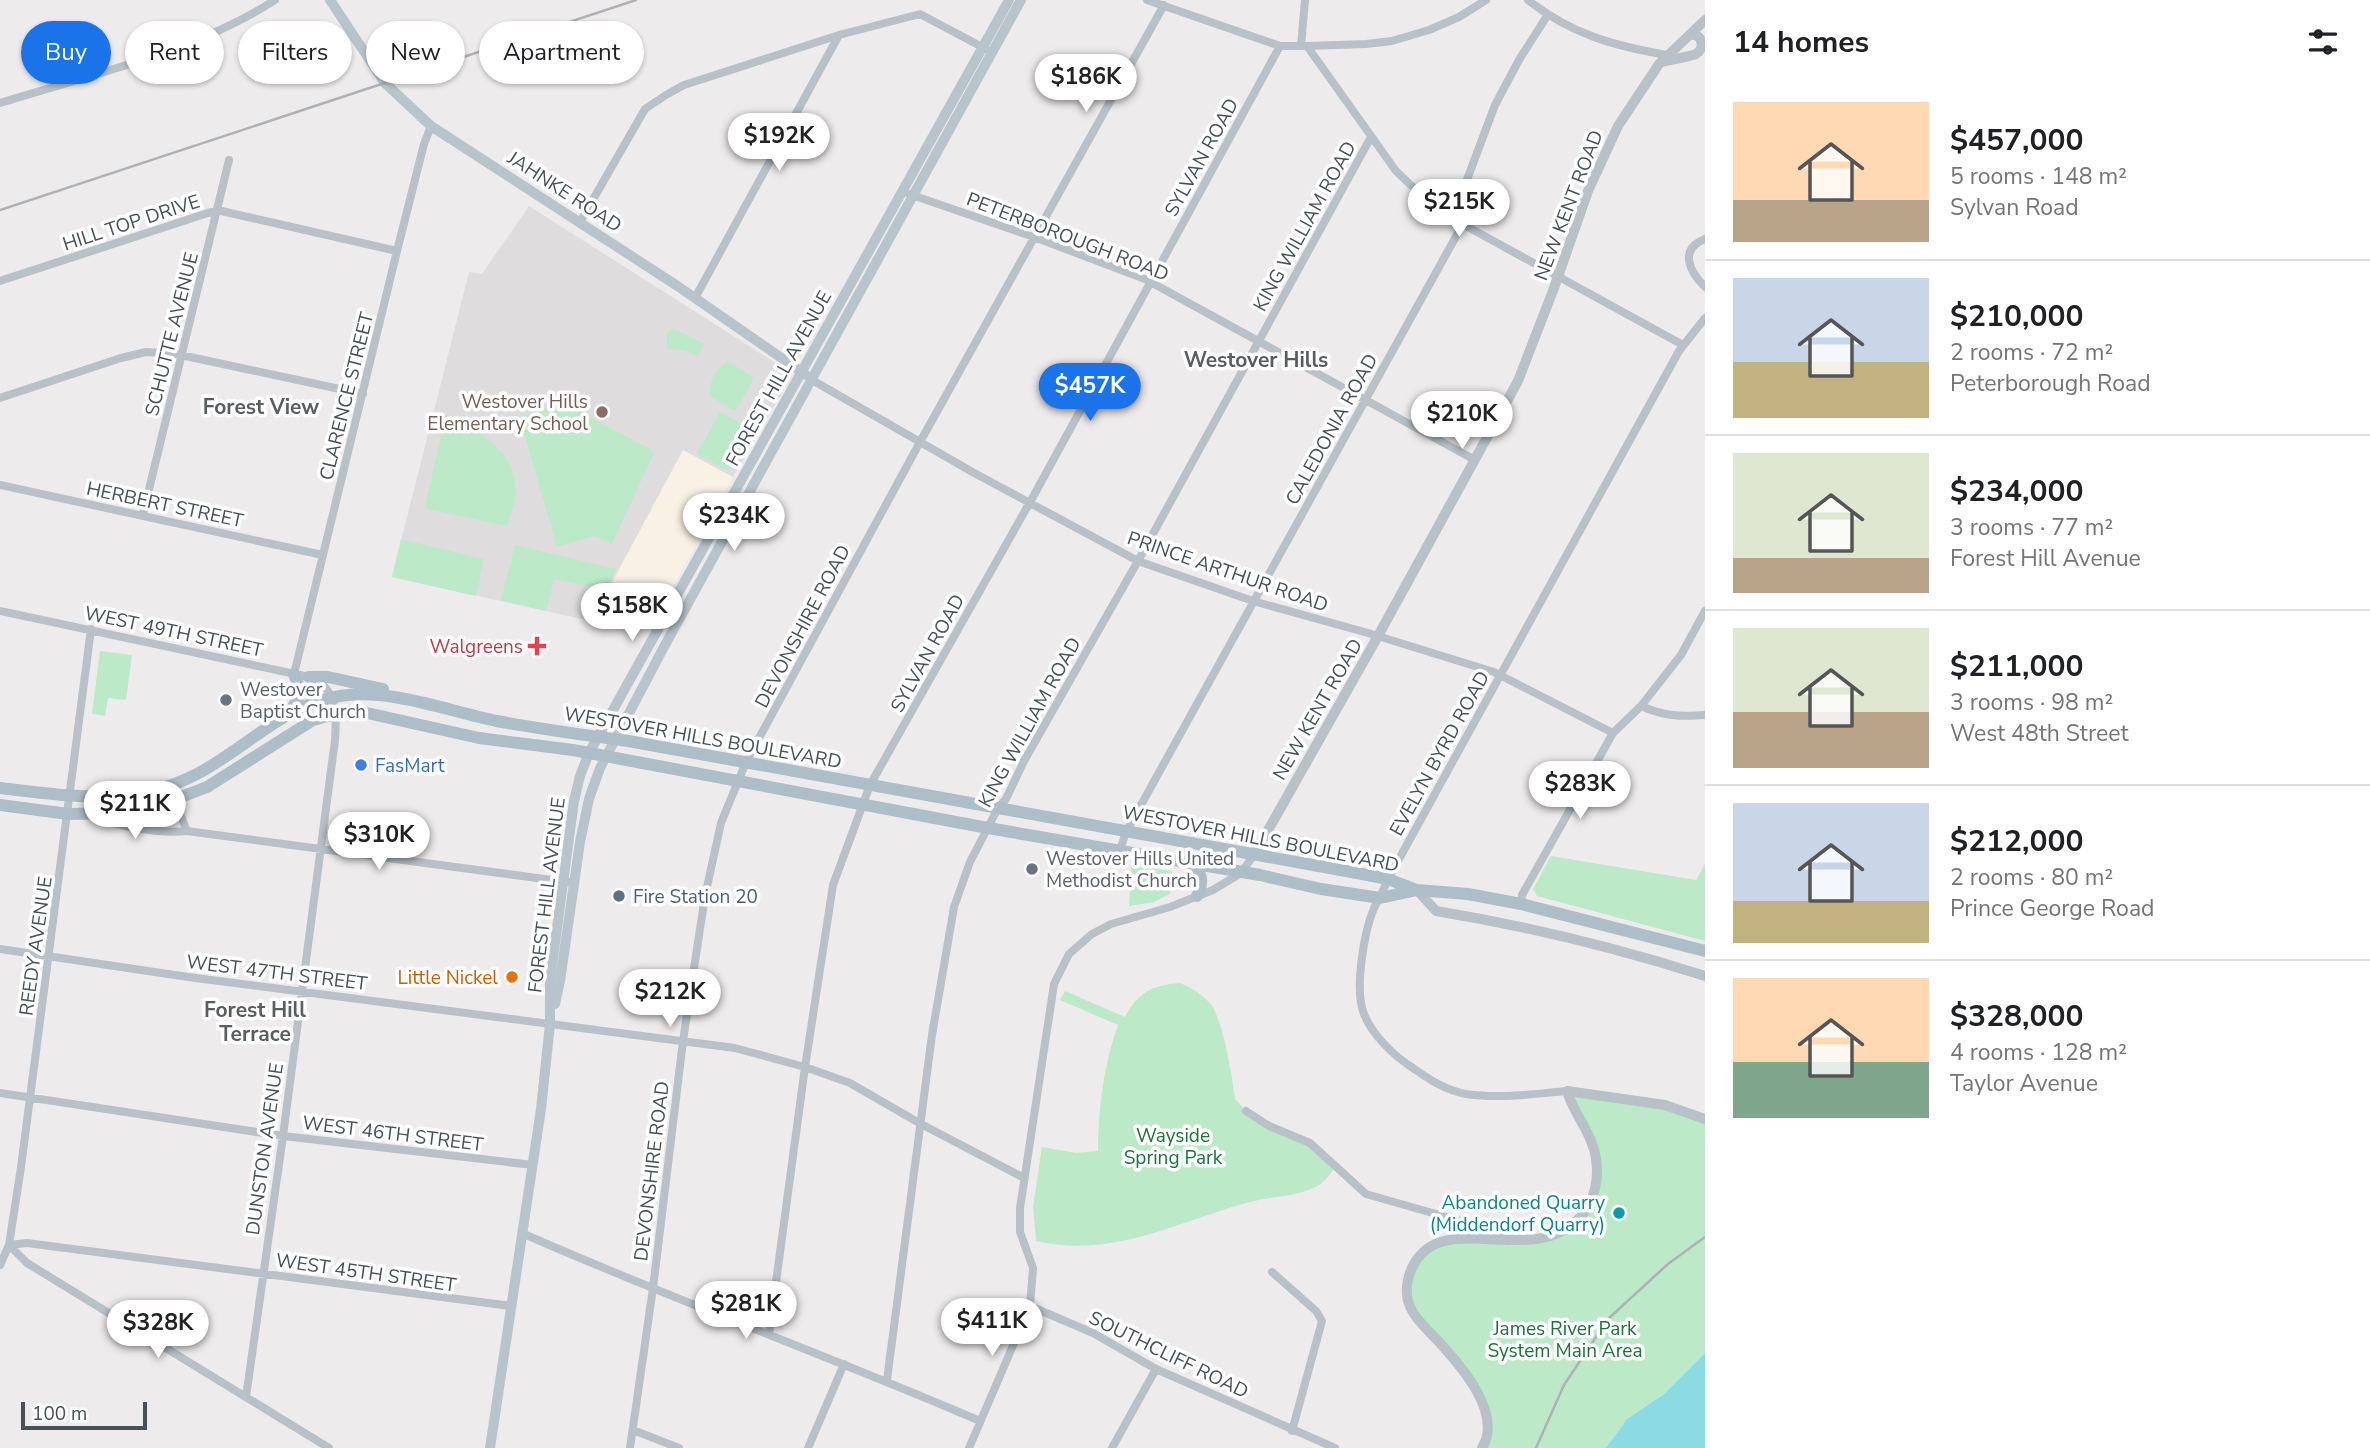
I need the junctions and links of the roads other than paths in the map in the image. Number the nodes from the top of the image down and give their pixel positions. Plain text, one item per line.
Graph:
1 (275, 0) edge
2 (330, 0) edge
3 (1009, 0) edge
4 (1021, 0) edge
5 (1147, 0) edge
6 (1305, 0) edge
7 (1486, 0) edge
8 (1528, 0) edge
9 (1164, 5) junction
10 (1547, 16) junction
11 (1705, 20) edge
12 (838, 35) junction
13 (1687, 37) junction
14 (1704, 37) edge
15 (1280, 46) junction
16 (1304, 46) junction
17 (988, 50) junction
18 (1698, 54) edge
19 (1667, 55) junction
20 (1659, 64) junction
21 (0, 103) edge
22 (431, 126) junction
23 (1371, 137) junction
24 (229, 160) dead end
25 (908, 193) junction
26 (217, 210) junction
27 (1457, 221) junction
28 (580, 222) junction
29 (1034, 237) junction
30 (1705, 239) edge
31 (397, 251) junction
32 (1558, 277) junction
33 (0, 281) edge
34 (1151, 282) junction
35 (1705, 287) edge
36 (695, 298) junction
37 (1705, 318) edge
38 (1258, 340) junction
39 (1683, 345) junction
40 (182, 356) junction
41 (801, 371) junction
42 (813, 380) junction
43 (363, 394) junction
44 (0, 398) edge
45 (1366, 399) junction
46 (920, 442) junction
47 (1475, 460) junction
48 (0, 485) edge
49 (1029, 504) junction
50 (143, 514) junction
51 (323, 555) junction
52 (1138, 561) junction
53 (1254, 601) junction
54 (0, 611) edge
55 (1705, 611) edge
56 (91, 629) junction
57 (1378, 636) junction
58 (294, 674) junction
59 (1500, 675) junction
60 (309, 677) junction
61 (331, 698) junction
62 (405, 700) junction
63 (1641, 706) junction
64 (335, 714) junction
65 (288, 715) junction
66 (1705, 715) edge
67 (1613, 733) junction
68 (598, 737) junction
69 (614, 739) junction
70 (589, 753) junction
71 (605, 756) junction
72 (746, 762) junction
73 (738, 782) junction
74 (870, 785) junction
75 (169, 786) junction
76 (0, 788) edge
77 (70, 797) junction
78 (173, 801) junction
79 (0, 805) edge
80 (862, 805) junction
81 (998, 808) junction
82 (68, 814) junction
83 (88, 815) junction
84 (988, 828) junction
85 (187, 831) junction
86 (1126, 832) junction
87 (320, 849) junction
88 (1119, 850) junction
89 (1254, 855) junction
90 (1194, 864) junction
91 (1241, 873) junction
92 (1388, 879) junction
93 (568, 882) junction
94 (1418, 890) junction
95 (1197, 896) junction
96 (1380, 898) junction
97 (1521, 904) junction
98 (0, 949) edge
99 (1705, 951) edge
100 (48, 956) junction
101 (1705, 976) edge
102 (301, 990) junction
103 (550, 1024) junction
104 (683, 1041) junction
105 (805, 1067) junction
106 (1567, 1091) junction
107 (0, 1093) edge
108 (30, 1097) junction
109 (1246, 1111) dead end
110 (1705, 1119) edge
111 (921, 1124) junction
112 (283, 1136) junction
113 (533, 1165) junction
114 (1024, 1178) junction
115 (524, 1234) junction
116 (1507, 1241) junction
117 (9, 1245) junction
118 (0, 1265) edge
119 (1272, 1272) dead end
120 (263, 1274) junction
121 (653, 1288) junction
122 (511, 1306) junction
123 (1030, 1306) junction
124 (769, 1334) junction
125 (844, 1364) junction
126 (1156, 1369) junction
127 (887, 1380) junction
128 (246, 1397) junction
129 (980, 1421) junction
130 (633, 1430) junction
131 (1292, 1430) junction
132 (329, 1448) edge
133 (490, 1448) edge
134 (630, 1448) edge
135 (679, 1448) edge
136 (808, 1448) edge
137 (969, 1448) edge
138 (1112, 1448) edge
139 (1335, 1448) edge
140 (1482, 1448) edge

1 - 21 street
2 - 22 main road, JAHNKE ROAD
3 - 17 main road, FOREST HILL AVENUE
4 - 17 main road, FOREST HILL AVENUE
5 - 9 street
6 - 16 street
7 - 16 street
8 - 10 street
9 - 15 street
9 - 29 street, DEVONSHIRE ROAD
10 - 19 street
10 - 27 street, CALEDONIA ROAD
11 - 13 street, NEW KENT ROAD
12 - 17 street
12 - 28 street
12 - 36 street
13 - 14 street
13 - 18 street
13 - 19 street, NEW KENT ROAD
14 - 18 street
15 - 16 street
15 - 34 street, SYLVAN ROAD
16 - 23 street
17 - 25 main road, FOREST HILL AVENUE
18 - 20 street
19 - 20 street, NEW KENT ROAD
20 - 32 street, NEW KENT ROAD
22 - 28 main road, JAHNKE ROAD
22 - 31 street, CLARENCE STREET
23 - 27 street
23 - 38 street, KING WILLIAM ROAD
24 - 26 street, SCHUTTE AVENUE
25 - 29 street, PETERBOROUGH ROAD
25 - 41 main road, FOREST HILL AVENUE
25 - 42 main road, FOREST HILL AVENUE
26 - 31 street, HILL TOP DRIVE
26 - 33 street, HILL TOP DRIVE
26 - 40 street, SCHUTTE AVENUE
27 - 32 street
27 - 45 street, CALEDONIA ROAD
28 - 36 main road, JAHNKE ROAD
29 - 34 street, PETERBOROUGH ROAD
29 - 46 street, DEVONSHIRE ROAD
30 - 35 street
31 - 43 street, CLARENCE STREET
32 - 39 street
32 - 47 street, NEW KENT ROAD
34 - 38 street, PETERBOROUGH ROAD
34 - 49 street, SYLVAN ROAD
36 - 41 main road, JAHNKE ROAD
37 - 39 street, EVELYN BYRD ROAD
38 - 45 street, PETERBOROUGH ROAD
38 - 52 street, KING WILLIAM ROAD
39 - 59 street, EVELYN BYRD ROAD
40 - 43 street
40 - 44 street
40 - 50 street, SCHUTTE AVENUE
41 - 42 main road, JAHNKE ROAD
41 - 68 main road, FOREST HILL AVENUE
42 - 46 street, PRINCE ARTHUR ROAD
42 - 69 main road, FOREST HILL AVENUE
43 - 51 street, CLARENCE STREET
45 - 47 street, PETERBOROUGH ROAD
45 - 53 street, CALEDONIA ROAD
46 - 49 street, PRINCE ARTHUR ROAD
46 - 72 street, DEVONSHIRE ROAD
47 - 57 street, NEW KENT ROAD
48 - 50 street, HERBERT STREET
49 - 52 street, PRINCE ARTHUR ROAD
49 - 74 street, SYLVAN ROAD
50 - 51 street, HERBERT STREET
51 - 58 street, CLARENCE STREET
52 - 53 street, PRINCE ARTHUR ROAD
52 - 81 street, KING WILLIAM ROAD
53 - 57 street, PRINCE ARTHUR ROAD
53 - 86 street, CALEDONIA ROAD
54 - 56 street, WEST 49TH STREET
55 - 63 street
56 - 58 street, WEST 49TH STREET
56 - 77 street, REEDY AVENUE
57 - 59 street, PRINCE ARTHUR ROAD
57 - 89 street, NEW KENT ROAD
58 - 60 street, WEST 49TH STREET
58 - 65 main road
59 - 67 street, PRINCE ARTHUR ROAD
59 - 92 street, EVELYN BYRD ROAD
60 - 61 street
60 - 62 main road
61 - 62 main road, WESTOVER HILLS BOULEVARD
61 - 64 street, DUNSTON AVENUE
61 - 65 main road, WESTOVER HILLS BOULEVARD
62 - 68 main road, WESTOVER HILLS BOULEVARD
63 - 66 street
63 - 67 street
64 - 70 main road, WESTOVER HILLS BOULEVARD
64 - 78 main road, WESTOVER HILLS BOULEVARD
64 - 87 street, DUNSTON AVENUE
65 - 75 main road, WESTOVER HILLS BOULEVARD
67 - 97 street
68 - 69 main road, WESTOVER HILLS BOULEVARD
68 - 70 main road, FOREST HILL AVENUE
69 - 71 main road, FOREST HILL AVENUE
69 - 72 main road, WESTOVER HILLS BOULEVARD
70 - 71 main road, WESTOVER HILLS BOULEVARD
70 - 93 main road, FOREST HILL AVENUE
71 - 73 main road, WESTOVER HILLS BOULEVARD
71 - 93 main road, FOREST HILL AVENUE
72 - 73 street, DEVONSHIRE ROAD
72 - 74 main road, WESTOVER HILLS BOULEVARD
73 - 80 main road, WESTOVER HILLS BOULEVARD
73 - 104 street, DEVONSHIRE ROAD
74 - 80 street, SYLVAN ROAD
74 - 81 main road, WESTOVER HILLS BOULEVARD
75 - 77 main road, WESTOVER HILLS BOULEVARD
75 - 78 street
76 - 77 main road, WESTOVER HILLS BOULEVARD
77 - 82 street, REEDY AVENUE
78 - 83 main road, WESTOVER HILLS BOULEVARD
78 - 85 street
79 - 82 main road, WESTOVER HILLS BOULEVARD
80 - 84 main road, WESTOVER HILLS BOULEVARD
80 - 105 street, SYLVAN ROAD
81 - 84 street, KING WILLIAM ROAD
81 - 86 main road, WESTOVER HILLS BOULEVARD
82 - 83 main road, WESTOVER HILLS BOULEVARD
82 - 100 street, REEDY AVENUE
83 - 85 street
84 - 88 main road, WESTOVER HILLS BOULEVARD
84 - 111 street, KING WILLIAM ROAD
85 - 87 street
86 - 88 street, CALEDONIA ROAD
86 - 89 main road, WESTOVER HILLS BOULEVARD
87 - 93 street
87 - 102 street, DUNSTON AVENUE
88 - 90 main road, WESTOVER HILLS BOULEVARD
89 - 91 street, NEW KENT ROAD
89 - 92 main road, WESTOVER HILLS BOULEVARD
90 - 91 main road, WESTOVER HILLS BOULEVARD
90 - 95 main road
91 - 95 street, NEW KENT ROAD
91 - 96 main road, WESTOVER HILLS BOULEVARD
92 - 94 main road, WESTOVER HILLS BOULEVARD
92 - 96 street, EVELYN BYRD ROAD
93 - 103 main road, FOREST HILL AVENUE
94 - 96 main road, WESTOVER HILLS BOULEVARD
94 - 97 main road, WESTOVER HILLS BOULEVARD
94 - 101 street, WESTOVER HILLS BOULEVARD
95 - 114 street, NEW KENT ROAD
96 - 106 street, EVELYN BYRD ROAD
97 - 99 main road, WESTOVER HILLS BOULEVARD
98 - 100 street, WEST 47TH STREET
100 - 102 street, WEST 47TH STREET
100 - 108 street, REEDY AVENUE
102 - 103 street, WEST 47TH STREET
102 - 112 street, DUNSTON AVENUE
103 - 104 street, WEST 47TH STREET
103 - 113 main road, FOREST HILL AVENUE
104 - 105 street, WEST 47TH STREET
104 - 121 street, DEVONSHIRE ROAD
105 - 111 street, WEST 47TH STREET
105 - 124 street, SYLVAN ROAD
106 - 110 street
106 - 116 street
107 - 108 street, WEST 46TH STREET
108 - 112 street, WEST 46TH STREET
108 - 117 street, REEDY AVENUE
109 - 116 street
111 - 114 street, WEST 47TH STREET
111 - 127 street, KING WILLIAM ROAD
112 - 113 street, WEST 46TH STREET
112 - 120 street, DUNSTON AVENUE
113 - 115 main road, FOREST HILL AVENUE
114 - 123 street, NEW KENT ROAD
115 - 121 street
115 - 122 main road, FOREST HILL AVENUE
116 - 140 street
117 - 118 street, REEDY AVENUE
117 - 120 street, WEST 45TH STREET
117 - 128 street
119 - 131 street
120 - 122 street, WEST 45TH STREET
120 - 128 street, DUNSTON AVENUE
121 - 124 street
121 - 130 street, DEVONSHIRE ROAD
122 - 133 main road, FOREST HILL AVENUE
123 - 126 street, SOUTHCLIFF ROAD
123 - 129 street
124 - 125 street
125 - 127 street
125 - 136 street
126 - 131 street, SOUTHCLIFF ROAD
126 - 138 street
127 - 129 street
128 - 132 street
129 - 137 street
130 - 134 street, DEVONSHIRE ROAD
130 - 135 street
131 - 139 street, SOUTHCLIFF ROAD

